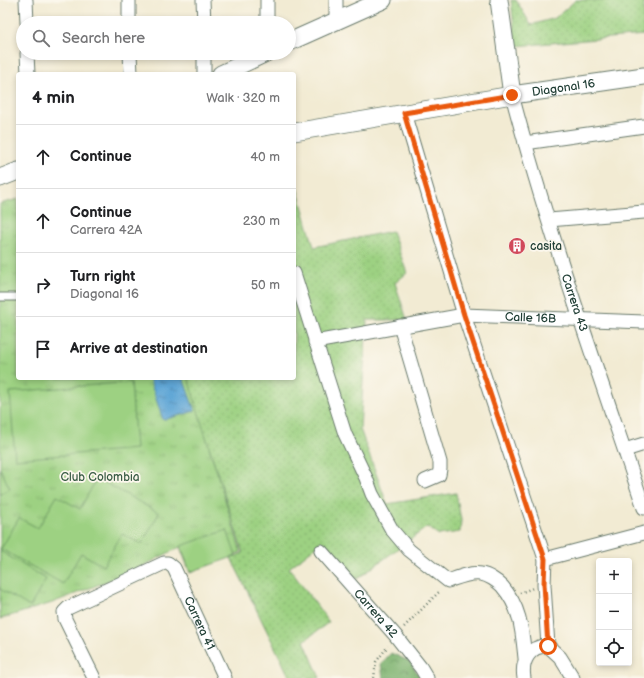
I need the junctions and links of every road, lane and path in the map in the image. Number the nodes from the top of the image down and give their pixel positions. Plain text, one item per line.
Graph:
1 (26, 0) edge
2 (129, 0) edge
3 (203, 0) edge
4 (267, 0) edge
5 (336, 0) edge
6 (383, 0) edge
7 (499, 0) edge
8 (27, 16) edge
9 (130, 16) edge
10 (204, 16) edge
11 (267, 16) edge
12 (336, 20) junction
13 (296, 39) edge
14 (27, 60) edge
15 (130, 60) edge
16 (204, 60) edge
17 (251, 60) edge
18 (28, 72) edge
19 (131, 72) edge
20 (204, 72) edge
21 (224, 72) edge
22 (644, 76) edge
23 (512, 95) junction
24 (404, 113) junction
25 (644, 126) edge
26 (296, 132) edge
27 (525, 143) junction
28 (16, 171) edge
29 (0, 178) edge
30 (644, 212) edge
31 (548, 220) junction
32 (296, 280) edge
33 (0, 297) edge
34 (16, 297) edge
35 (464, 315) junction
36 (581, 319) junction
37 (644, 322) edge
38 (400, 326) junction
39 (315, 342) junction
40 (644, 444) edge
41 (625, 450) junction
42 (426, 481) dead end
43 (644, 508) edge
44 (644, 533) edge
45 (321, 551) dead end
46 (545, 559) junction
47 (448, 581) junction
48 (544, 584) junction
49 (510, 596) junction
50 (395, 635) junction
51 (548, 646) junction
52 (525, 658) junction
53 (94, 678) edge
54 (225, 678) edge
55 (374, 678) edge
56 (427, 678) edge
57 (524, 678) edge
58 (573, 678) edge

1 - 8 street
2 - 9 street
3 - 10 street
4 - 11 street
5 - 12 street
6 - 12 street
7 - 23 street
12 - 13 street
14 - 18 street
15 - 19 street
16 - 20 street
17 - 21 street
22 - 23 street, Diagonal 16
23 - 24 street, Diagonal 16
23 - 27 street, Carrera 43
24 - 26 street, Diagonal 16
24 - 35 street
25 - 27 street
27 - 31 street, Carrera 43
28 - 29 street
30 - 31 street
31 - 36 street, Carrera 43
32 - 39 street
33 - 34 lane
35 - 36 street, Calle 16B
35 - 38 street, Calle 16B
35 - 46 street
36 - 37 street, Calle 16B
36 - 41 street, Carrera 43
38 - 39 street, Calle 16B
38 - 42 street
39 - 47 street
40 - 41 street
41 - 43 street, Carrera 43
44 - 46 street
45 - 50 street, Carrera 42
46 - 48 street
47 - 49 street
47 - 50 path
48 - 49 path
48 - 51 street
49 - 52 street
50 - 55 path
50 - 56 street, Carrera 42
51 - 52 street
51 - 58 street
52 - 57 street
53 - 54 street, Carrera 41

